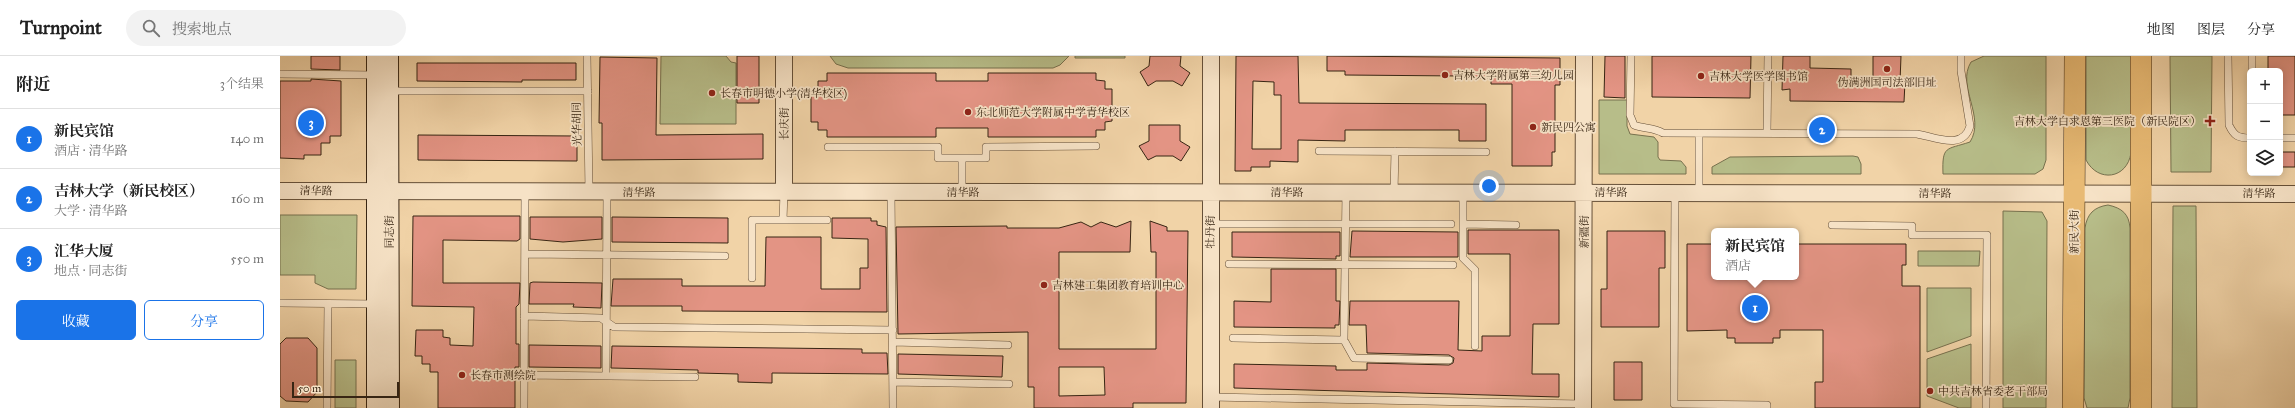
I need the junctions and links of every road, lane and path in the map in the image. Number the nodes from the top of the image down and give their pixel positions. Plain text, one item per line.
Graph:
1 (376, 56) edge
2 (389, 56) edge
3 (587, 56) edge
4 (784, 56) edge
5 (1210, 56) edge
6 (1584, 56) edge
7 (1631, 56) edge
8 (1768, 56) edge
9 (1961, 56) edge
10 (2075, 56) edge
11 (2141, 56) edge
12 (2228, 56) edge
13 (2252, 56) edge
14 (2252, 68) edge
15 (280, 74) edge
16 (376, 74) junction
17 (588, 91) junction
18 (389, 92) junction
19 (1699, 133) junction
20 (1767, 133) junction
21 (2247, 138) edge
22 (2283, 138) edge
23 (2295, 138) edge
24 (1096, 146) dead end
25 (828, 147) dead end
26 (1318, 151) dead end
27 (1394, 151) junction
28 (1486, 152) dead end
29 (962, 158) junction
30 (280, 191) edge
31 (383, 192) junction
32 (525, 192) junction
33 (590, 192) junction
34 (607, 192) junction
35 (784, 192) junction
36 (891, 192) junction
37 (962, 192) junction
38 (1210, 192) junction
39 (1346, 192) junction
40 (1394, 192) junction
41 (1463, 192) junction
42 (1584, 192) junction
43 (1674, 192) junction
44 (1699, 192) junction
45 (2074, 193) junction
46 (2141, 193) junction
47 (2295, 194) edge
48 (784, 220) junction
49 (827, 220) dead end
50 (1210, 224) junction
51 (1346, 224) junction
52 (1451, 224) dead end
53 (1463, 224) junction
54 (1516, 225) dead end
55 (1832, 225) dead end
56 (525, 254) junction
57 (608, 255) junction
58 (725, 256) dead end
59 (1229, 264) dead end
60 (1345, 265) junction
61 (1453, 265) dead end
62 (752, 278) dead end
63 (280, 303) edge
64 (328, 304) junction
65 (376, 304) junction
66 (524, 316) junction
67 (607, 322) junction
68 (893, 330) junction
69 (1233, 338) dead end
70 (1344, 340) junction
71 (893, 342) junction
72 (1008, 345) dead end
73 (1475, 346) dead end
74 (1449, 360) dead end
75 (524, 375) junction
76 (606, 376) junction
77 (695, 377) dead end
78 (893, 382) junction
79 (1009, 384) dead end
80 (1211, 402) edge
81 (1583, 406) edge
82 (327, 408) edge
83 (376, 408) edge
84 (390, 408) edge
85 (524, 408) edge
86 (893, 408) edge
87 (1767, 408) edge
88 (1986, 408) edge
89 (2073, 408) edge
90 (2141, 408) edge

1 - 16 main road, 同志街
2 - 18 main road, 同志街
3 - 17 lane, 光华胡同
4 - 35 street, 长庆街
5 - 38 street, 牡丹街
6 - 42 street, 新疆街
7 - 19 lane
8 - 20 lane
9 - 20 lane
10 - 45 main road, 新民大街
11 - 46 main road
12 - 21 lane
13 - 14 lane
15 - 16 lane
16 - 31 main road, 同志街
17 - 18 lane
17 - 33 lane, 光华胡同
18 - 31 main road, 同志街
19 - 20 lane
19 - 44 lane
22 - 23 lane
24 - 29 lane
25 - 29 lane
26 - 27 lane
27 - 28 lane
27 - 40 lane
29 - 37 lane
30 - 31 street, 清华路
31 - 32 street, 清华路
31 - 65 main road, 同志街
31 - 84 main road, 同志街
32 - 33 street, 清华路
32 - 56 lane
33 - 34 street, 清华路
34 - 35 street, 清华路
34 - 57 lane
35 - 36 street, 清华路
35 - 48 lane
36 - 37 street, 清华路
36 - 68 lane
37 - 38 street, 清华路
38 - 39 street, 清华路
38 - 50 street, 牡丹街
39 - 40 street, 清华路
39 - 51 lane
40 - 41 street, 清华路
41 - 42 street, 清华路
41 - 53 lane
42 - 43 street, 清华路
42 - 81 street, 新疆街
43 - 44 street, 清华路
43 - 87 lane
44 - 45 street, 清华路
45 - 46 street, 清华路
45 - 89 main road, 新民大街
46 - 47 street, 清华路
46 - 90 main road
48 - 49 lane
48 - 62 lane
50 - 51 lane
50 - 80 street, 牡丹街
51 - 52 lane
51 - 60 lane
53 - 54 lane
53 - 73 lane
55 - 88 lane
56 - 57 lane
56 - 66 lane
57 - 58 lane
57 - 67 lane
59 - 60 lane
60 - 61 lane
60 - 70 lane
63 - 64 lane
64 - 65 lane
64 - 82 lane
65 - 83 main road, 同志街
66 - 67 lane
66 - 75 lane
67 - 68 lane
67 - 76 lane
68 - 71 lane
69 - 70 lane
70 - 74 lane
71 - 72 lane
71 - 78 lane
75 - 76 lane
75 - 85 lane
76 - 77 lane
78 - 79 lane
78 - 86 lane
80 - 81 lane

